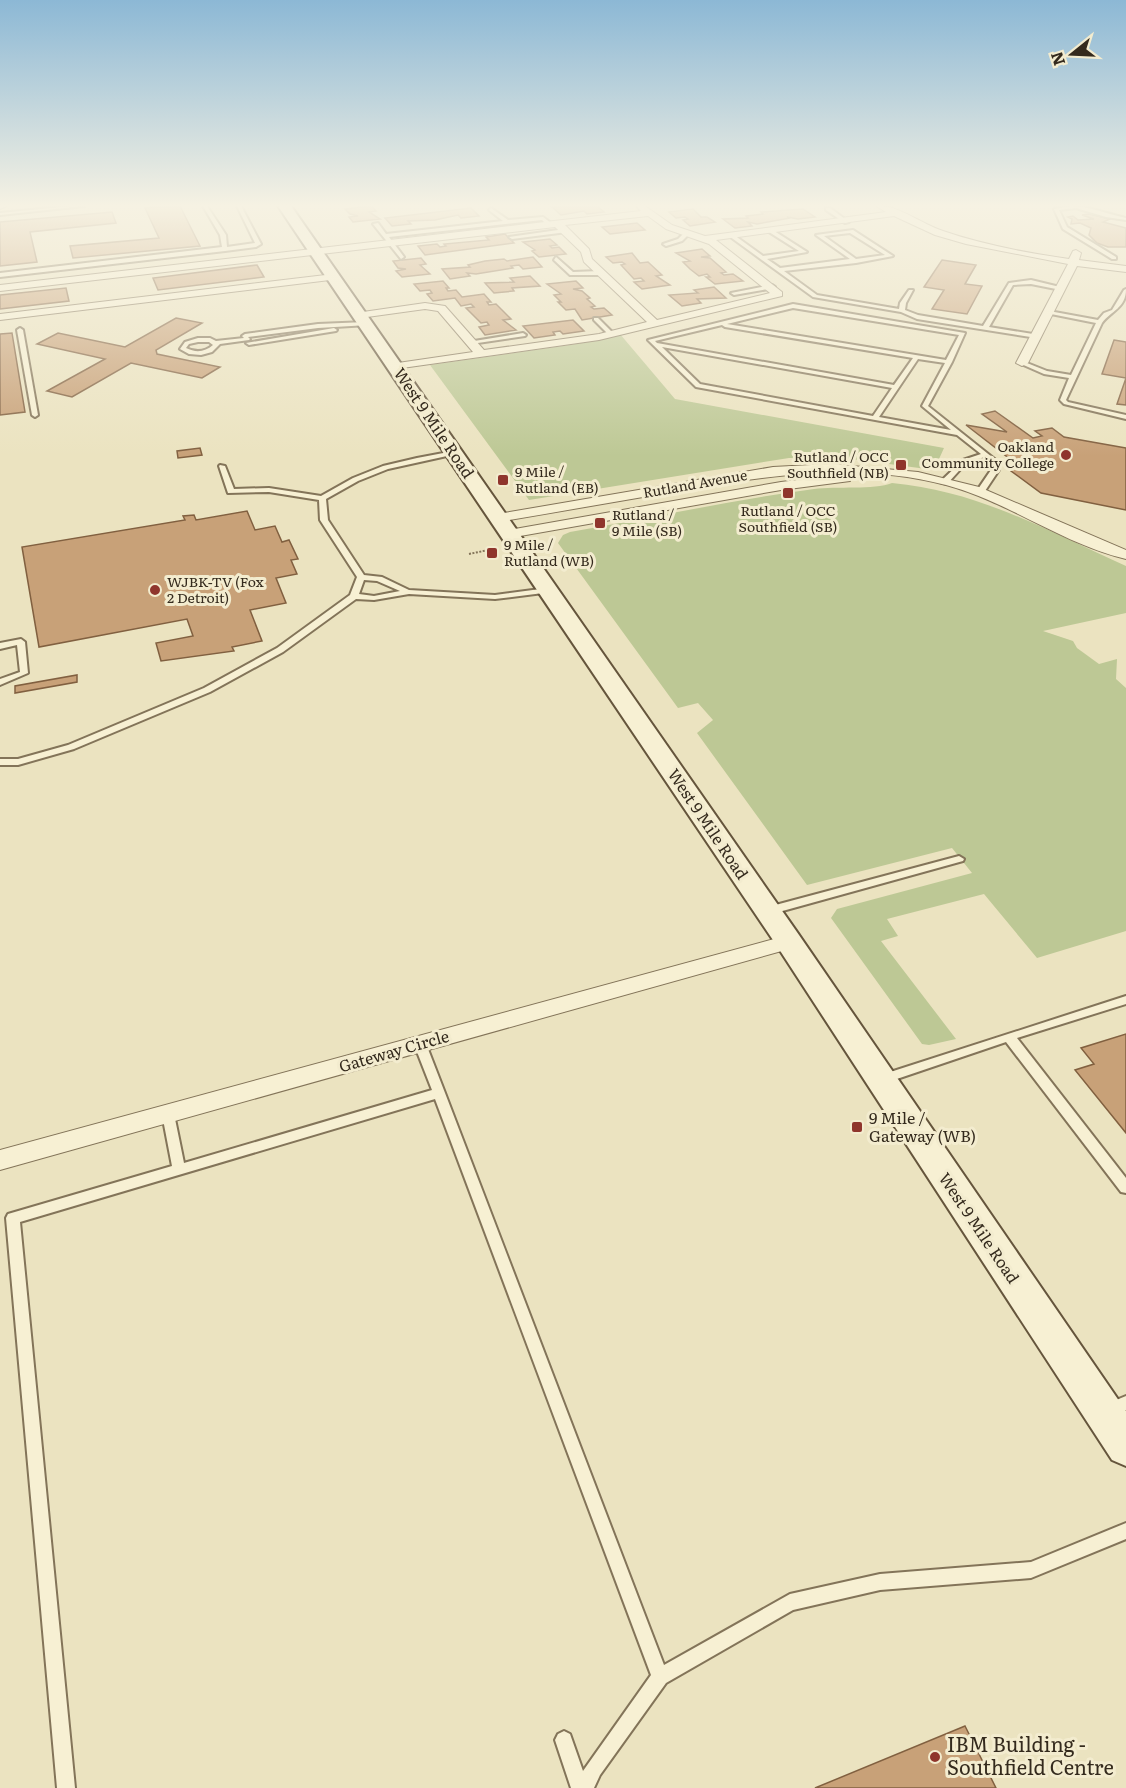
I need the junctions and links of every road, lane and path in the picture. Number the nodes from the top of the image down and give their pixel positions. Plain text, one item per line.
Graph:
1 (230, 289) edge
2 (343, 289) edge
3 (618, 289) edge
4 (753, 289) edge
5 (774, 289) edge
6 (806, 289) edge
7 (1008, 289) edge
8 (1060, 289) edge
9 (911, 291) dead end
10 (1126, 291) edge
11 (734, 292) dead end
12 (902, 311) junction
13 (1049, 313) junction
14 (0, 317) edge
15 (363, 319) junction
16 (596, 319) dead end
17 (1099, 322) junction
18 (655, 324) junction
19 (718, 324) junction
20 (985, 328) junction
21 (20, 330) dead end
22 (611, 334) junction
23 (523, 335) dead end
24 (1037, 336) junction
25 (471, 342) junction
26 (217, 343) junction
27 (654, 344) junction
28 (481, 354) junction
29 (916, 356) junction
30 (949, 362) junction
31 (1022, 363) joint
32 (395, 366) junction
33 (1073, 377) junction
34 (896, 387) junction
35 (35, 415) dead end
36 (1126, 417) edge
37 (875, 418) junction
38 (958, 433) junction
39 (454, 453) junction
40 (985, 455) junction
41 (222, 466) dead end
42 (754, 474) junction
43 (892, 474) junction
44 (944, 482) junction
45 (687, 485) junction
46 (768, 488) junction
47 (980, 492) junction
48 (322, 498) junction
49 (701, 500) junction
50 (504, 526) junction
51 (493, 549) dead end
52 (469, 554) dead end
53 (1126, 555) edge
54 (361, 577) junction
55 (548, 590) junction
56 (409, 592) junction
57 (354, 596) junction
58 (0, 646) edge
59 (0, 681) edge
60 (0, 762) edge
61 (959, 859) dead end
62 (767, 911) junction
63 (789, 942) junction
64 (1126, 1000) edge
65 (1010, 1038) junction
66 (420, 1044) junction
67 (879, 1080) junction
68 (439, 1093) junction
69 (168, 1114) junction
70 (0, 1160) edge
71 (179, 1170) junction
72 (1126, 1188) edge
73 (1115, 1408) edge
74 (1126, 1446) edge
75 (1126, 1531) edge
76 (660, 1677) junction
77 (564, 1740) dead end
78 (66, 1788) edge
79 (582, 1788) edge

1 - 14 street
2 - 15 main road, West 9 Mile Road
3 - 18 street
4 - 11 lane
5 - 18 street
6 - 12 lane
7 - 20 lane
8 - 13 street
9 - 12 lane
10 - 17 lane
12 - 20 lane
13 - 17 lane
13 - 24 street
15 - 25 street
15 - 26 lane
15 - 32 main road, West 9 Mile Road
16 - 22 lane
17 - 33 lane
18 - 22 street
19 - 27 lane
19 - 29 lane
19 - 30 lane
20 - 24 lane
21 - 35 lane
22 - 28 street
23 - 25 lane
24 - 31 street
25 - 28 street
26 - 26 lane
27 - 34 lane
27 - 37 lane
28 - 32 street
29 - 30 lane
29 - 34 lane
30 - 38 lane
31 - 33 lane
32 - 39 main road, West 9 Mile Road
33 - 36 lane
34 - 37 lane
37 - 38 lane
38 - 40 lane
39 - 48 lane
39 - 50 main road, West 9 Mile Road
40 - 44 lane
40 - 47 lane
41 - 48 lane
42 - 43 street, Rutland Avenue
42 - 45 street, Rutland Avenue
42 - 46 street
43 - 44 street, Rutland Avenue
43 - 46 street, Rutland Avenue
44 - 47 street, Rutland Avenue
45 - 49 street
45 - 50 street, Rutland Avenue
46 - 49 street, Rutland Avenue
47 - 53 street, Rutland Avenue
48 - 54 lane
49 - 50 street, Rutland Avenue
50 - 55 main road, West 9 Mile Road
51 - 52 path
54 - 56 lane
54 - 57 lane
55 - 56 lane
55 - 62 main road, West 9 Mile Road
56 - 57 lane
57 - 60 lane
58 - 59 lane
61 - 62 lane
62 - 63 main road, West 9 Mile Road
63 - 66 street, Gateway Circle
63 - 67 main road, West 9 Mile Road
64 - 65 lane
65 - 67 lane
65 - 72 lane
66 - 68 lane
66 - 69 street, Gateway Circle
67 - 73 main road, West 9 Mile Road
68 - 71 lane
68 - 76 lane
69 - 70 street, Gateway Circle
69 - 71 lane
71 - 78 lane
73 - 74 main road, West 9 Mile Road
75 - 76 lane
76 - 79 lane
77 - 79 lane

